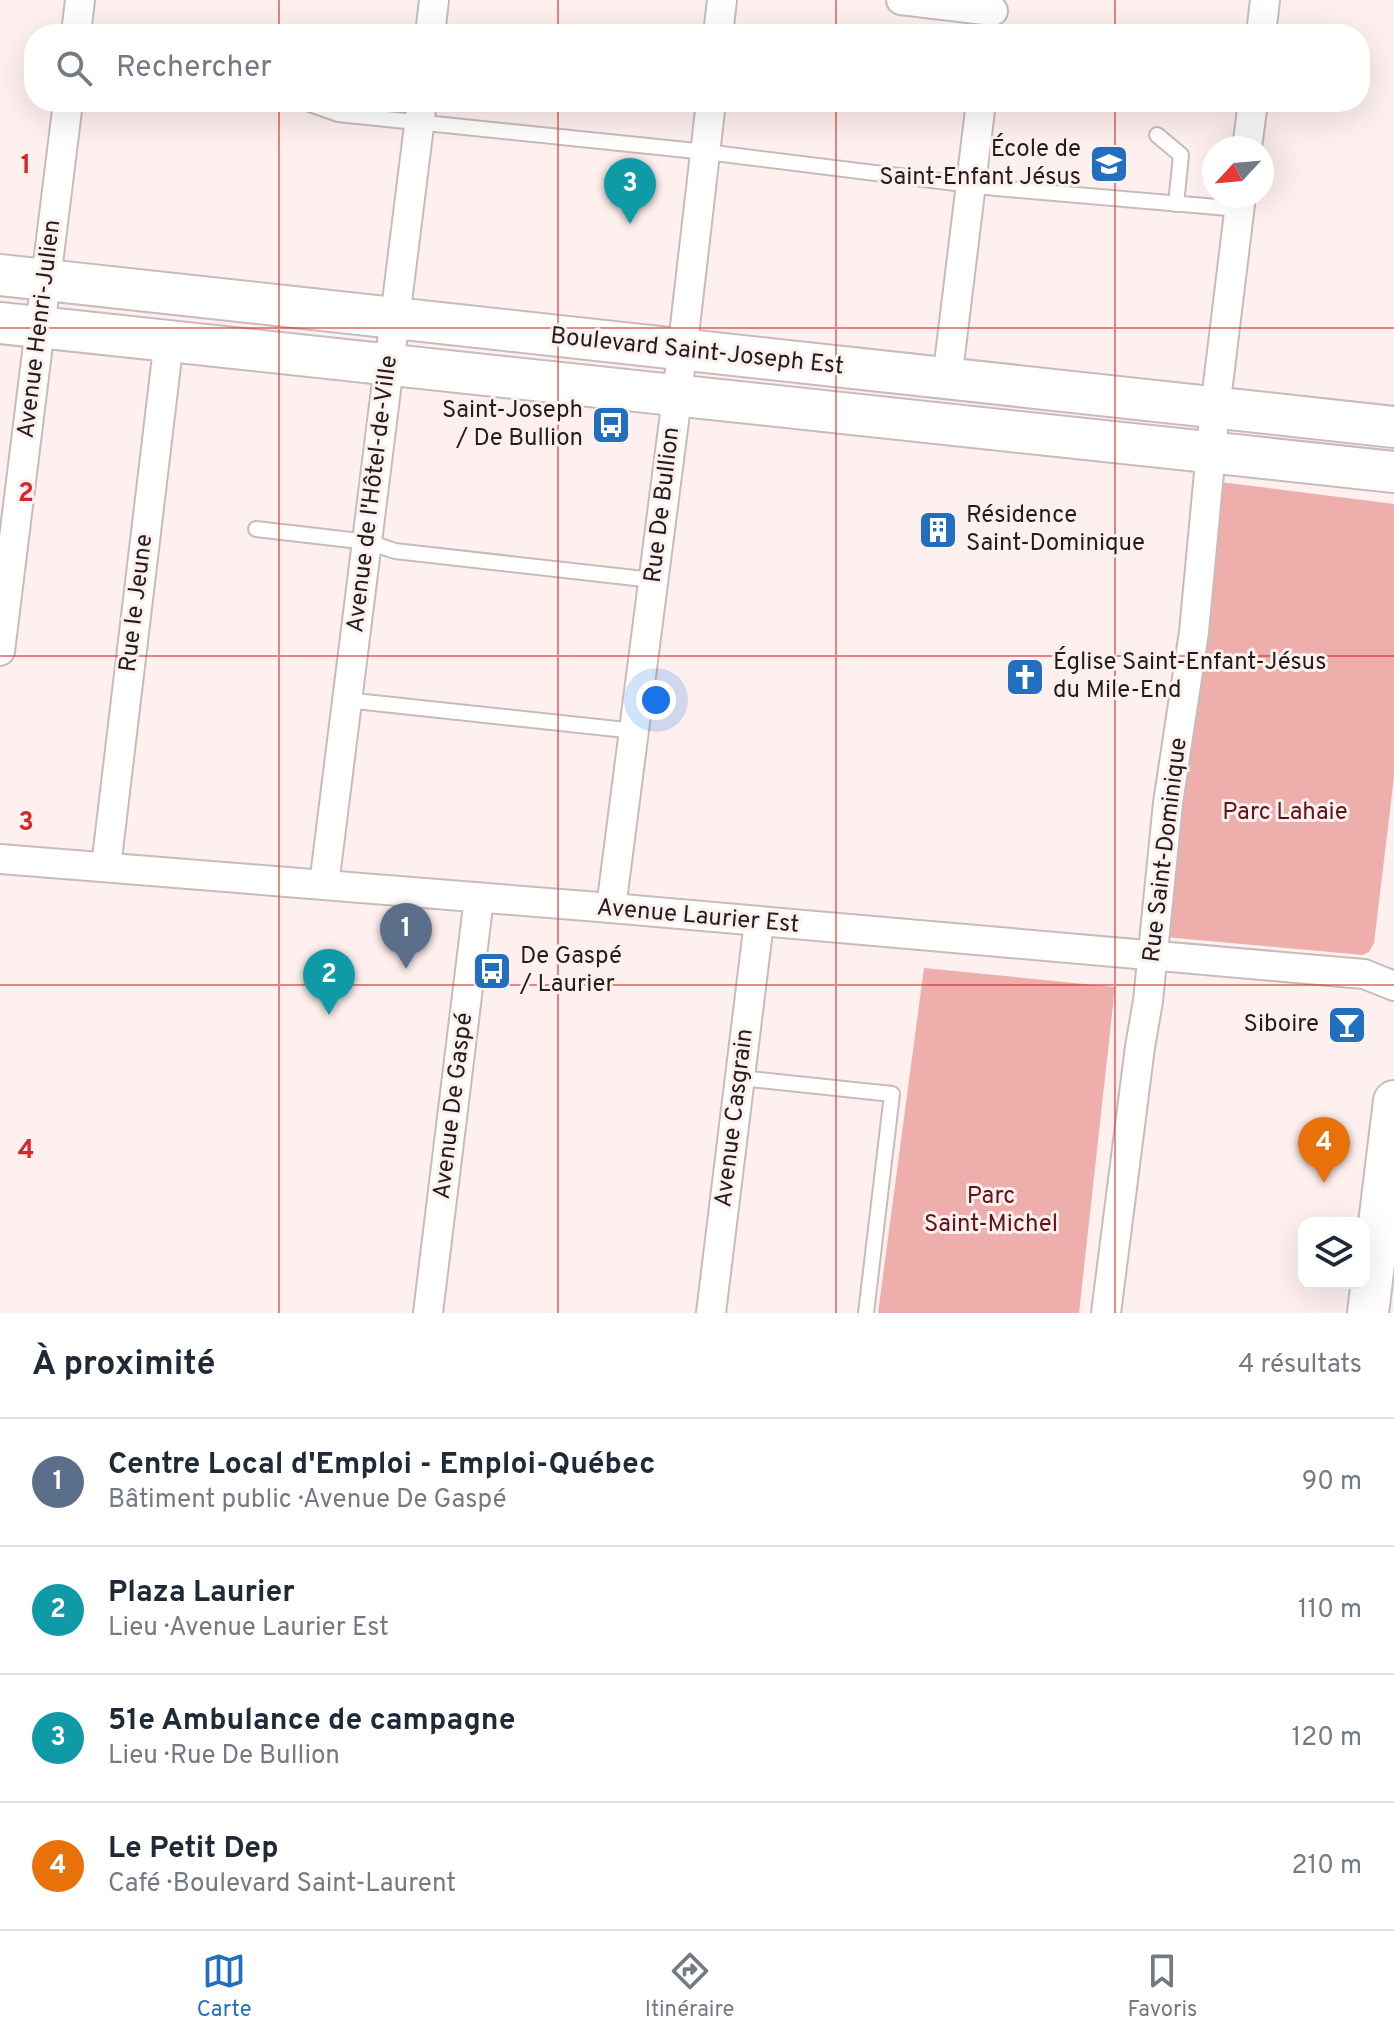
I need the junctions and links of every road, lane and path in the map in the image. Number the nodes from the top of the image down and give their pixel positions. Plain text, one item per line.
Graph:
1 (80, 0) edge
2 (434, 0) edge
3 (722, 0) edge
4 (901, 0) edge
5 (1265, 0) edge
6 (992, 15) edge
7 (77, 24) edge
8 (431, 24) edge
9 (719, 24) edge
10 (1262, 24) edge
11 (67, 112) edge
12 (332, 112) edge
13 (421, 112) edge
14 (710, 112) edge
15 (980, 112) edge
16 (1252, 112) edge
17 (1157, 135) dead end
18 (1249, 136) edge
19 (706, 152) junction
20 (970, 184) junction
21 (1202, 203) edge
22 (1176, 204) junction
23 (1239, 208) edge
24 (0, 275) edge
25 (46, 280) junction
26 (395, 319) junction
27 (0, 323) edge
28 (40, 328) junction
29 (169, 340) junction
30 (682, 350) junction
31 (389, 365) junction
32 (947, 380) junction
33 (677, 395) junction
34 (1215, 409) junction
35 (1394, 427) edge
36 (1212, 452) junction
37 (1394, 472) edge
38 (256, 529) dead end
39 (368, 542) junction
40 (653, 580) junction
41 (0, 651) edge
42 (346, 700) junction
43 (635, 731) junction
44 (0, 859) edge
45 (106, 867) junction
46 (324, 885) junction
47 (479, 898) junction
48 (611, 908) junction
49 (759, 922) junction
50 (1154, 955) junction
51 (1394, 986) edge
52 (740, 1078) junction
53 (1394, 1101) edge
54 (1390, 1176) edge
55 (428, 1313) edge
56 (711, 1313) edge
57 (866, 1313) edge
58 (1106, 1313) edge
59 (1368, 1313) edge

1 - 7 street
2 - 8 street
3 - 9 street
4 - 6 street
5 - 10 street
11 - 25 street, Avenue Henri-Julien
12 - 13 lane
13 - 19 lane
13 - 26 street, Avenue de l'Hôtel-de-Ville
14 - 19 street, Rue De Bullion
15 - 20 street
16 - 18 street
17 - 22 lane
19 - 20 lane
19 - 30 street, Rue De Bullion
20 - 22 lane
20 - 32 street
21 - 22 lane
23 - 34 street, Rue Saint-Dominique
24 - 25 main road, Boulevard Saint-Joseph Est
25 - 26 main road, Boulevard Saint-Joseph Est
25 - 28 street, Avenue Henri-Julien
26 - 30 main road, Boulevard Saint-Joseph Est
26 - 31 street, Avenue de l'Hôtel-de-Ville
27 - 28 main road, Boulevard Saint-Joseph Est
28 - 29 main road, Boulevard Saint-Joseph Est
28 - 41 street, Avenue Henri-Julien
29 - 31 main road, Boulevard Saint-Joseph Est
29 - 45 street, Rue le Jeune
30 - 32 main road, Boulevard Saint-Joseph Est
30 - 33 street, Rue De Bullion
31 - 33 main road, Boulevard Saint-Joseph Est
31 - 39 street, Avenue de l'Hôtel-de-Ville
32 - 34 main road, Boulevard Saint-Joseph Est
33 - 36 main road, Boulevard Saint-Joseph Est
33 - 40 street, Rue De Bullion
34 - 35 main road, Boulevard Saint-Joseph Est
34 - 36 street, Rue Saint-Dominique
36 - 37 main road, Boulevard Saint-Joseph Est
36 - 50 street, Rue Saint-Dominique
38 - 39 lane
39 - 40 lane
39 - 42 street, Avenue de l'Hôtel-de-Ville
40 - 43 street, Rue De Bullion
42 - 43 lane
42 - 46 street, Avenue de l'Hôtel-de-Ville
43 - 48 street, Rue De Bullion
44 - 45 street, Avenue Laurier Est
45 - 46 street, Avenue Laurier Est
46 - 47 street, Avenue Laurier Est
47 - 48 street, Avenue Laurier Est
47 - 55 street, Avenue De Gaspé
48 - 49 street, Avenue Laurier Est
49 - 50 street, Avenue Laurier Est
49 - 52 street, Avenue Casgrain
50 - 51 street, Avenue Laurier Est
50 - 58 street, Rue Saint-Dominique
52 - 56 street, Avenue Casgrain
52 - 57 lane
53 - 54 main road
54 - 59 main road

